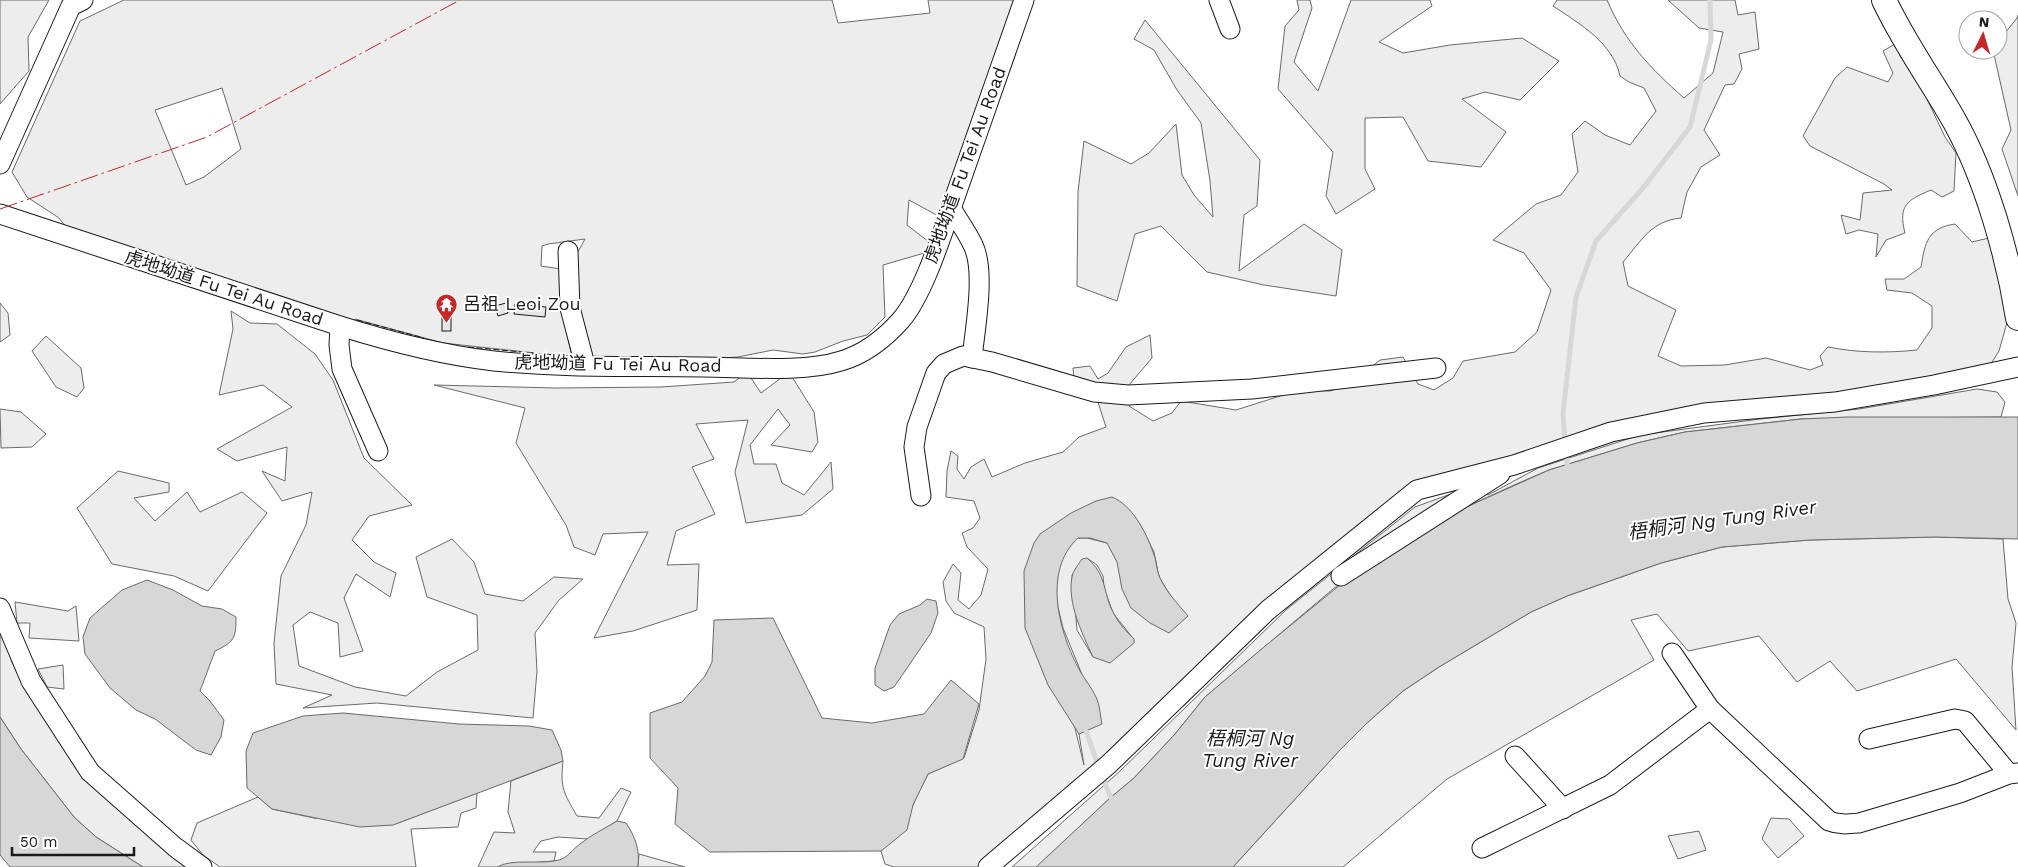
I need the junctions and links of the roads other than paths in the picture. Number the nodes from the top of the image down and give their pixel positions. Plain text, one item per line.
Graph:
1 (1024, 0) edge
2 (1219, 0) edge
3 (1884, 0) edge
4 (75, 2) edge
5 (1230, 29) dead end
6 (0, 164) edge
7 (951, 208) junction
8 (0, 214) edge
9 (568, 251) dead end
10 (2018, 318) edge
11 (340, 326) junction
12 (972, 358) junction
13 (585, 365) junction
14 (2018, 367) edge
15 (1436, 368) dead end
16 (378, 451) dead end
17 (1514, 465) junction
18 (921, 496) dead end
19 (1341, 576) dead end
20 (0, 608) edge
21 (5, 628) edge
22 (1672, 653) dead end
23 (1710, 709) junction
24 (1869, 740) dead end
25 (1515, 756) dead end
26 (2013, 773) edge
27 (1563, 809) junction
28 (1482, 848) dead end
29 (202, 867) edge
30 (988, 867) edge

1 - 7 street, 虎地坳道 Fu Tei Au Road
2 - 5 street
3 - 10 main road
4 - 6 street
7 - 12 street
7 - 13 street, 虎地坳道 Fu Tei Au Road
8 - 11 street, 虎地坳道 Fu Tei Au Road
9 - 13 street
11 - 13 street, 虎地坳道 Fu Tei Au Road
11 - 16 street
12 - 15 street
12 - 18 street
14 - 17 street
17 - 19 street
17 - 30 street
20 - 21 street
21 - 29 street
22 - 23 street
23 - 26 street
23 - 27 street
24 - 26 street
25 - 27 street
27 - 28 street

